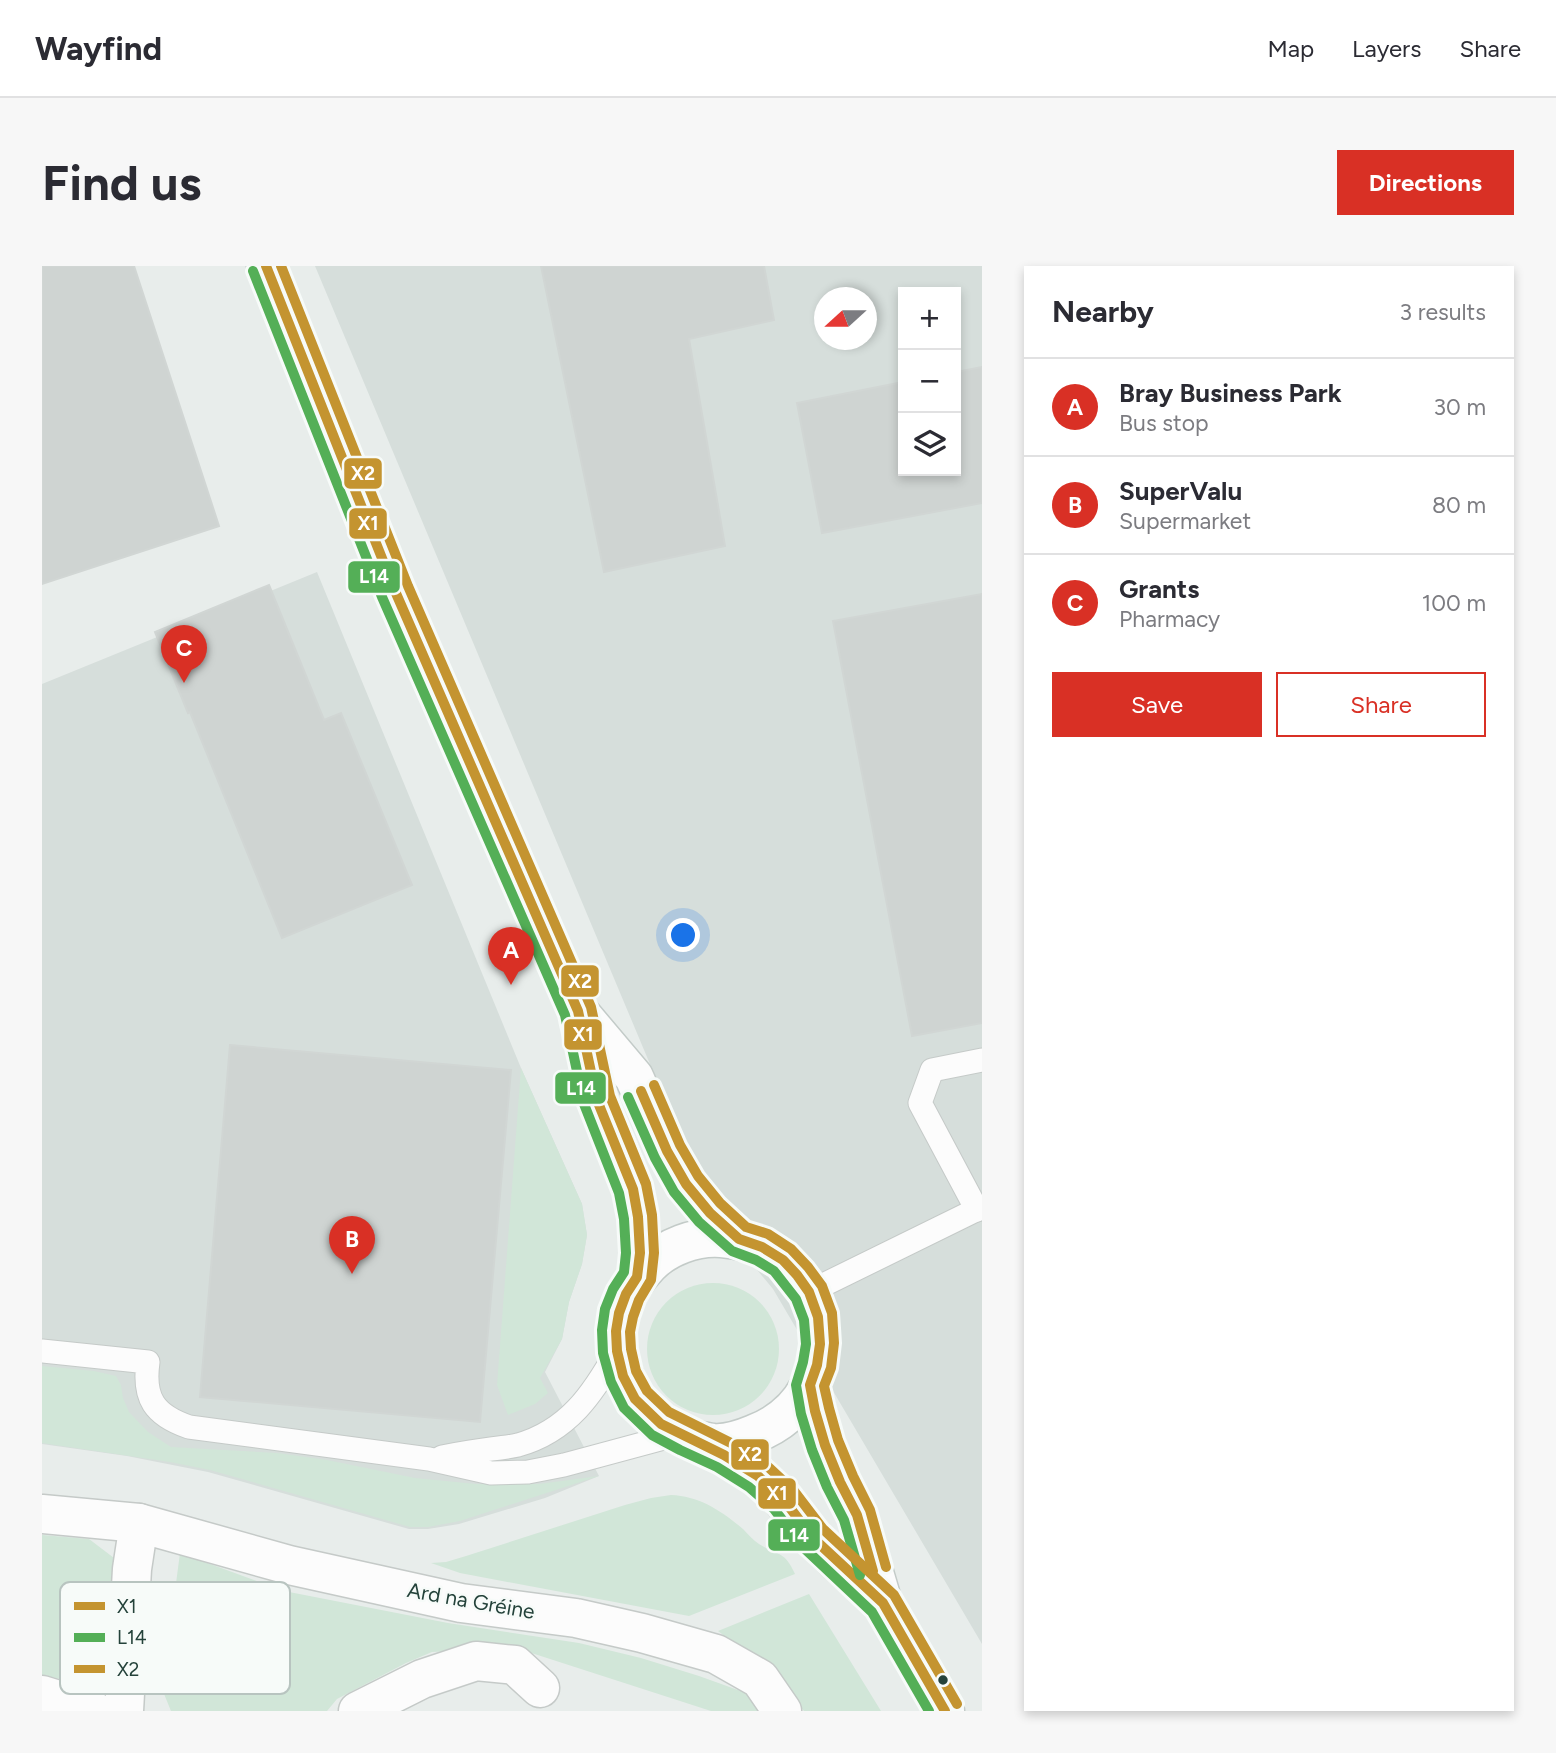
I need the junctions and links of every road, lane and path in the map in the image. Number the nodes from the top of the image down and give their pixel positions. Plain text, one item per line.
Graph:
1 (266, 266) edge
2 (578, 1012) junction
3 (982, 1060) edge
4 (980, 1209) edge
5 (739, 1239) junction
6 (637, 1277) junction
7 (809, 1292) junction
8 (617, 1350) junction
9 (42, 1351) edge
10 (810, 1385) junction
11 (683, 1436) junction
12 (429, 1459) junction
13 (42, 1514) edge
14 (139, 1523) junction
15 (131, 1582) edge
16 (883, 1603) junction
17 (540, 1688) dead end
18 (42, 1695) edge
19 (94, 1711) edge
20 (358, 1711) edge
21 (782, 1711) edge
22 (945, 1711) edge

1 - 2 main road
2 - 5 main road
2 - 6 main road
3 - 4 lane
4 - 7 lane
5 - 6 main road
5 - 7 main road
6 - 8 main road
7 - 10 main road
8 - 11 main road
8 - 12 lane
9 - 12 lane
10 - 11 main road
10 - 16 main road
11 - 12 lane
11 - 16 main road
13 - 14 main road, Ard na Gréine
14 - 15 main road
14 - 21 main road, Ard na Gréine
16 - 22 main road
17 - 20 main road
18 - 19 main road

